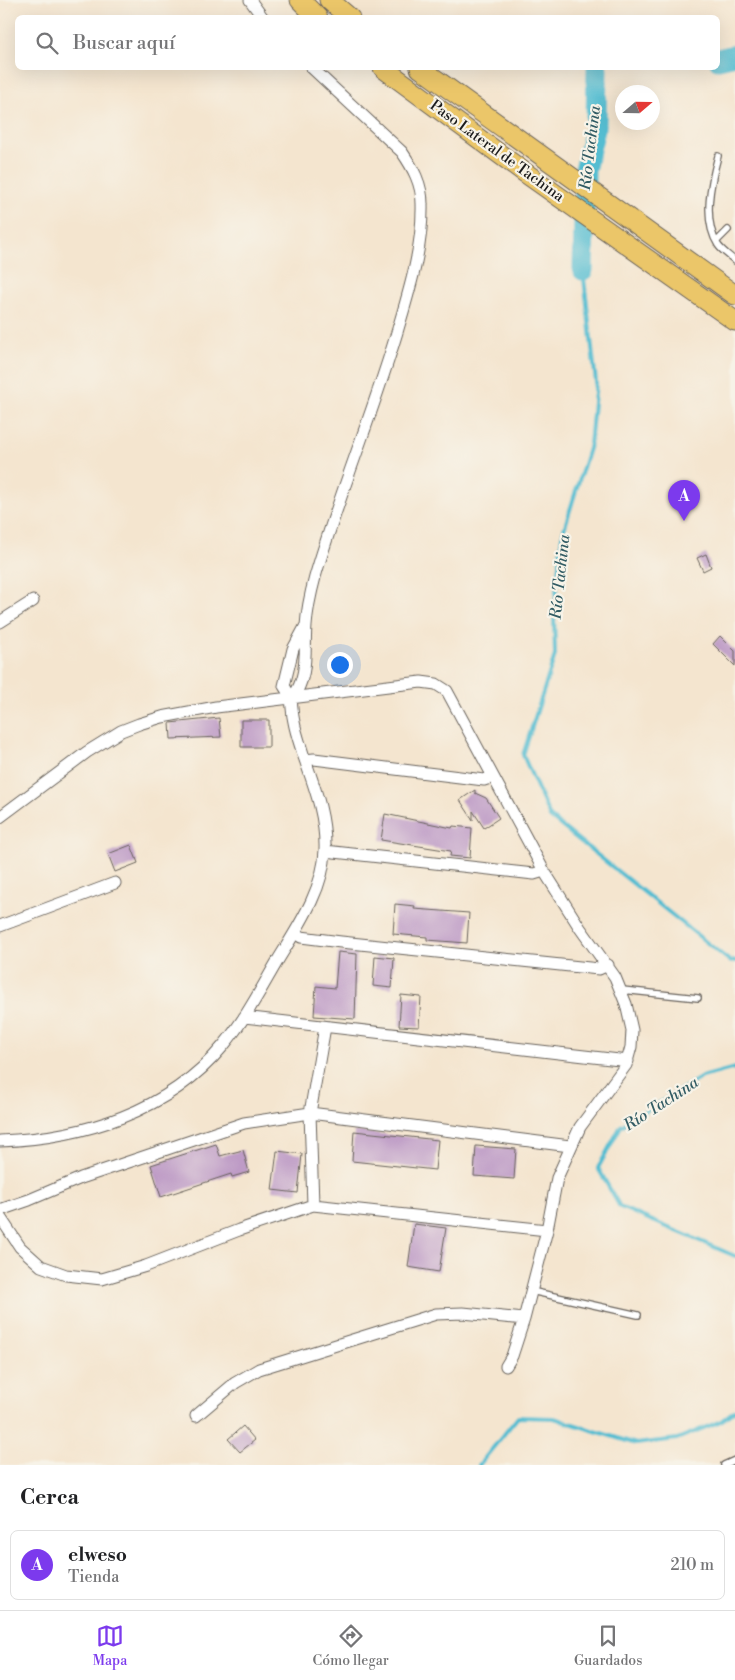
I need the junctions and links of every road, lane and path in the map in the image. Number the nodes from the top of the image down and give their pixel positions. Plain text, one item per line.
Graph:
1 (250, 0) edge
2 (300, 0) edge
3 (329, 0) edge
4 (261, 15) edge
5 (315, 15) edge
6 (346, 15) edge
7 (314, 70) edge
8 (386, 70) edge
9 (423, 70) edge
10 (718, 156) dead end
11 (728, 230) dead end
12 (717, 241) junction
13 (735, 261) edge
14 (727, 289) edge
15 (708, 301) junction
16 (735, 321) edge
17 (34, 601) dead end
18 (0, 622) edge
19 (306, 625) junction
20 (292, 698) junction
21 (305, 760) junction
22 (493, 777) junction
23 (0, 817) edge
24 (325, 851) junction
25 (544, 871) junction
26 (115, 883) dead end
27 (0, 926) edge
28 (295, 933) junction
29 (608, 965) junction
30 (622, 990) junction
31 (698, 998) dead end
32 (244, 1017) junction
33 (325, 1027) junction
34 (628, 1061) junction
35 (310, 1112) junction
36 (0, 1141) edge
37 (570, 1146) junction
38 (314, 1205) junction
39 (0, 1210) edge
40 (0, 1217) edge
41 (547, 1230) junction
42 (531, 1291) junction
43 (638, 1315) dead end
44 (524, 1319) junction
45 (506, 1366) dead end
46 (196, 1416) dead end
47 (735, 1460) edge
48 (724, 1465) edge

1 - 4 street
2 - 5 highway
3 - 6 highway
7 - 19 street
8 - 15 highway, Paso Lateral de Tachina
9 - 14 highway, Paso Lateral de Tachina
10 - 12 lane
11 - 12 lane
12 - 13 lane
14 - 15 highway
15 - 16 highway, Paso Lateral de Tachina
17 - 18 street
19 - 20 street
19 - 20 street
20 - 21 street
20 - 22 street
20 - 23 street
21 - 22 street
21 - 24 street
22 - 25 street
24 - 25 street
24 - 28 street
25 - 29 street
26 - 27 street
28 - 29 street
28 - 32 street
29 - 30 street
30 - 31 lane
30 - 34 street
32 - 33 street
32 - 36 street
33 - 34 street
33 - 35 street
34 - 37 street
35 - 37 street
35 - 38 street
35 - 39 street
37 - 41 street
38 - 40 street
38 - 41 street
41 - 42 street
42 - 43 lane
42 - 44 street
44 - 45 street
44 - 46 street
47 - 48 lane

